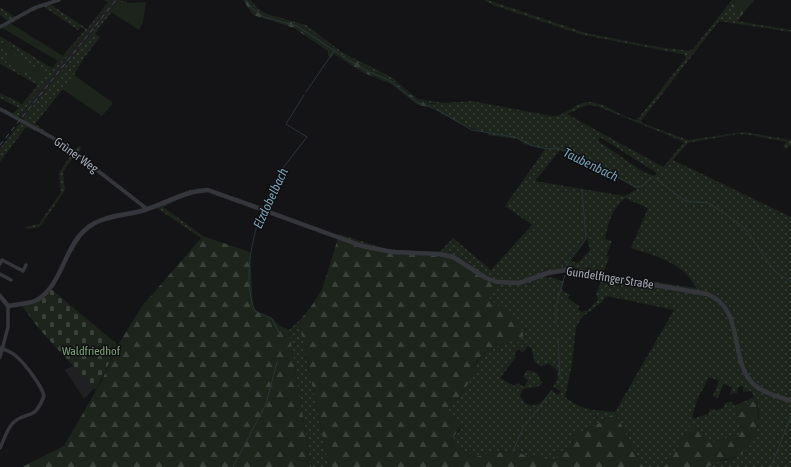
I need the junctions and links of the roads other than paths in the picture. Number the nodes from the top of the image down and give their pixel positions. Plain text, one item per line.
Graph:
1 (60, 0) edge
2 (0, 27) edge
3 (0, 109) edge
4 (147, 209) junction
5 (0, 264) edge
6 (26, 265) dead end
7 (0, 274) edge
8 (11, 280) dead end
9 (0, 296) edge
10 (8, 306) junction
11 (1, 348) edge
12 (0, 356) edge
13 (791, 401) edge
14 (0, 448) edge

1 - 2 street
3 - 4 street, Grüner Weg
4 - 10 street, Gundelfinger Straße
4 - 13 street, Gundelfinger Straße
5 - 6 street
7 - 8 street
9 - 10 street
10 - 11 street
11 - 12 street
11 - 14 street

